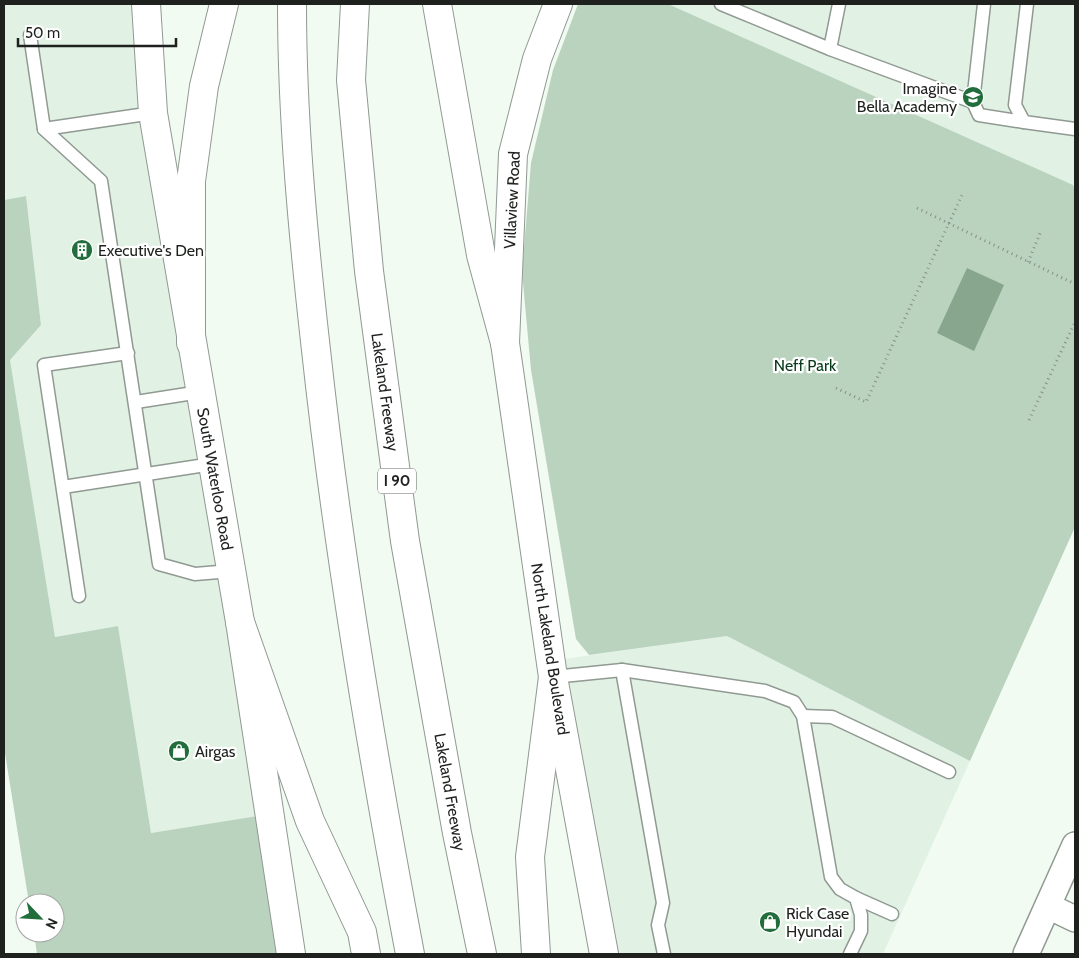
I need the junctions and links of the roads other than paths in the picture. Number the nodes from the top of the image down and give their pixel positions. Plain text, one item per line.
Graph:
1 (146, 4) edge
2 (224, 4) edge
3 (292, 4) edge
4 (355, 4) edge
5 (437, 4) edge
6 (558, 4) edge
7 (721, 4) edge
8 (839, 4) edge
9 (984, 4) edge
10 (1027, 4) edge
11 (30, 35) dead end
12 (830, 49) junction
13 (973, 102) junction
14 (152, 113) junction
15 (1024, 122) junction
16 (44, 129) junction
17 (1075, 129) edge
18 (191, 343) junction
19 (505, 343) junction
20 (128, 353) junction
21 (200, 392) junction
22 (136, 402) junction
23 (212, 464) junction
24 (145, 475) junction
25 (63, 487) junction
26 (231, 571) junction
27 (79, 596) dead end
28 (240, 622) junction
29 (622, 670) junction
30 (552, 677) junction
31 (803, 716) junction
32 (949, 772) dead end
33 (1075, 845) edge
34 (856, 898) junction
35 (1048, 906) junction
36 (892, 914) dead end
37 (1075, 919) edge
38 (291, 954) edge
39 (366, 954) edge
40 (410, 954) edge
41 (482, 954) edge
42 (536, 954) edge
43 (604, 954) edge
44 (664, 954) edge
45 (850, 954) edge
46 (1026, 954) edge

1 - 14 main road, South Waterloo Road
2 - 18 main road
3 - 40 main road
4 - 41 main road, Lakeland Freeway / I 90
5 - 19 main road
6 - 19 main road, Villaview Road
7 - 12 lane
8 - 12 lane
9 - 13 lane
10 - 15 lane
11 - 16 lane
12 - 13 lane
13 - 15 lane
14 - 16 lane
14 - 18 main road, South Waterloo Road
15 - 17 lane
16 - 20 lane
18 - 21 main road, South Waterloo Road
19 - 30 main road, North Lakeland Boulevard
20 - 22 lane
20 - 25 lane
21 - 22 lane
21 - 23 main road, South Waterloo Road
22 - 24 lane
23 - 24 lane
23 - 26 main road, South Waterloo Road
24 - 25 lane
24 - 26 lane
25 - 27 lane
26 - 28 main road, South Waterloo Road
28 - 38 main road, South Waterloo Road
28 - 39 main road
29 - 30 lane
29 - 31 lane
29 - 44 lane
30 - 42 main road
30 - 43 main road, North Lakeland Boulevard
31 - 32 lane
31 - 34 lane
33 - 35 street
34 - 36 lane
34 - 45 lane
35 - 37 street
35 - 46 street

